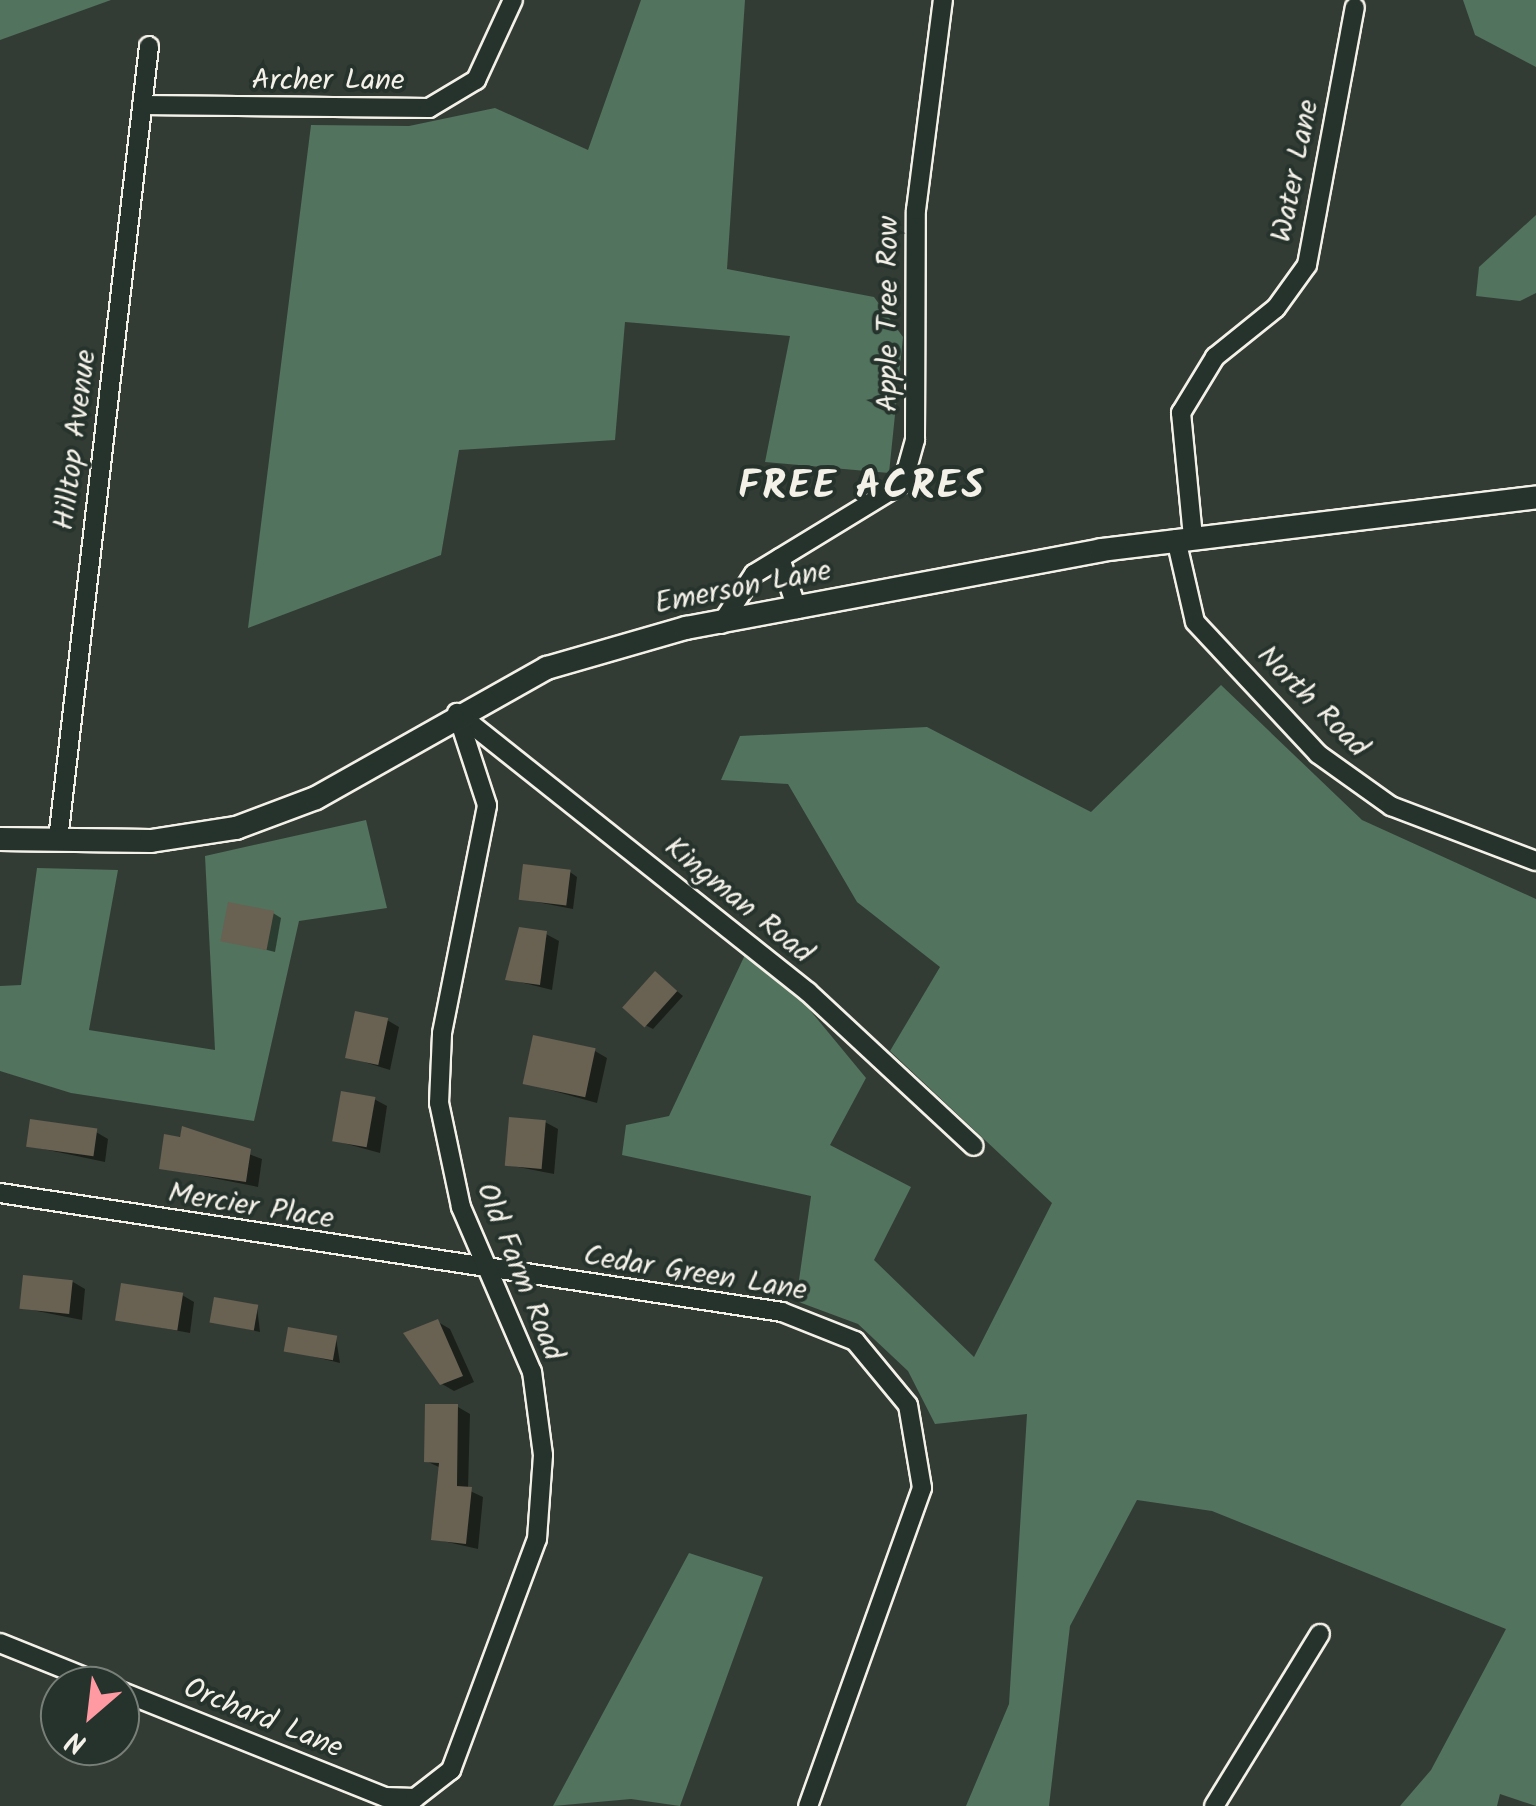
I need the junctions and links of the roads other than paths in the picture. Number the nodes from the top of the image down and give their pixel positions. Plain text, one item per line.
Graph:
1 (513, 0) edge
2 (943, 0) edge
3 (1355, 7) dead end
4 (149, 46) dead end
5 (142, 104) junction
6 (1536, 497) edge
7 (1185, 538) junction
8 (780, 558) junction
9 (797, 609) junction
10 (721, 624) junction
11 (457, 713) junction
12 (0, 839) edge
13 (58, 840) junction
14 (1536, 861) edge
15 (974, 1146) dead end
16 (0, 1193) edge
17 (494, 1272) junction
18 (1320, 1634) dead end
19 (0, 1644) edge
20 (56, 1666) edge
21 (140, 1699) edge
22 (385, 1797) joint
23 (808, 1806) edge
24 (1214, 1806) edge

1 - 5 street, Archer Lane
2 - 8 street, Apple Tree Row
3 - 7 street, Water Lane
4 - 5 street, Hilltop Avenue
5 - 13 street, Hilltop Avenue
6 - 7 street, Emerson Lane
7 - 9 street, Emerson Lane
7 - 14 street, North Road
8 - 9 street
8 - 10 street, Apple Tree Row
9 - 10 street, Emerson Lane
10 - 11 street, Emerson Lane
11 - 13 street, Emerson Lane
11 - 15 street, Kingman Road
11 - 17 street, Old Farm Road
12 - 13 street, Emerson Lane
16 - 17 street, Mercier Place
17 - 22 street, Old Farm Road
17 - 23 street, Cedar Green Lane
18 - 24 street
19 - 20 street
21 - 22 street, Orchard Lane

